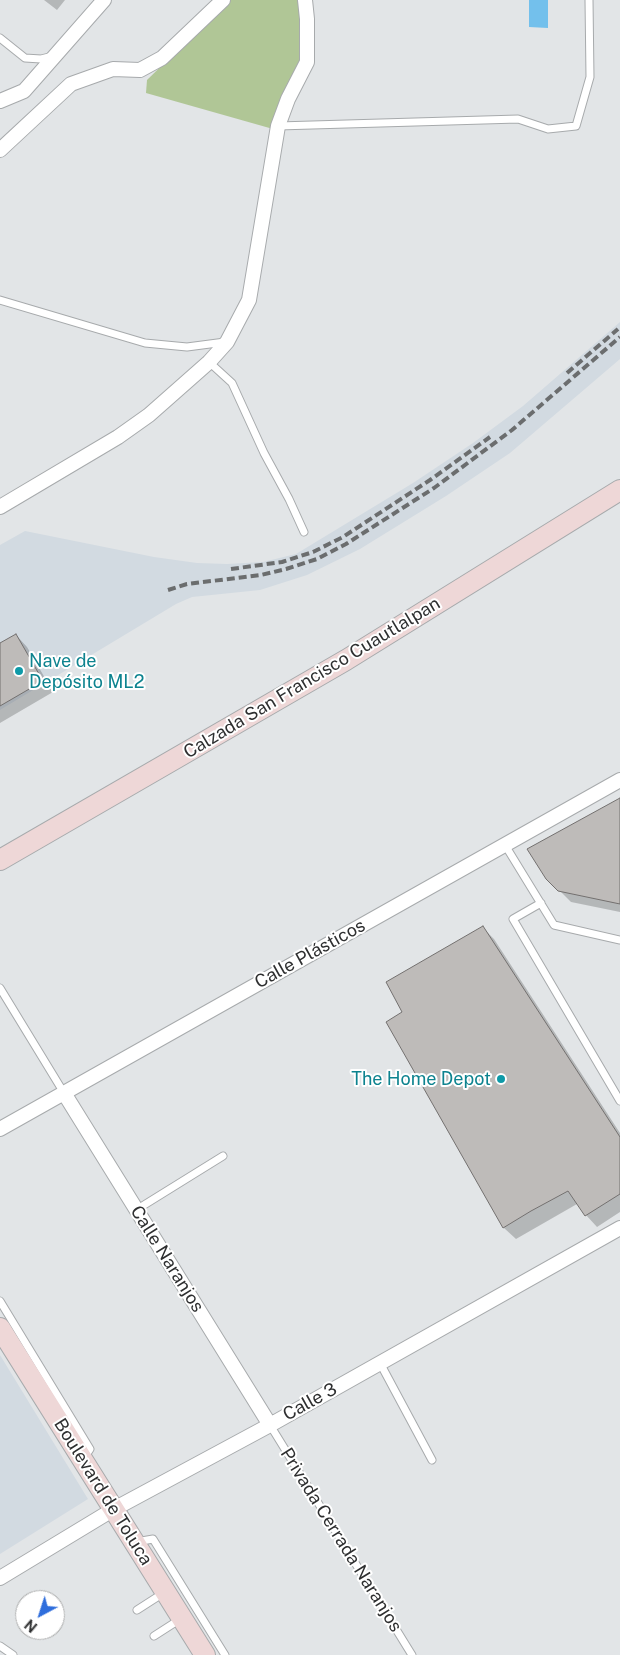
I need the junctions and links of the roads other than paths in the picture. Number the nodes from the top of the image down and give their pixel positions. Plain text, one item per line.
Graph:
1 (104, 0) edge
2 (223, 0) edge
3 (305, 0) edge
4 (589, 0) edge
5 (0, 38) edge
6 (55, 56) junction
7 (0, 101) edge
8 (278, 126) junction
9 (0, 150) edge
10 (0, 300) edge
11 (227, 342) junction
12 (209, 362) junction
13 (620, 490) edge
14 (0, 507) edge
15 (304, 532) dead end
16 (620, 780) edge
17 (504, 845) junction
18 (0, 860) edge
19 (541, 903) junction
20 (620, 940) edge
21 (0, 988) edge
22 (64, 1093) junction
23 (620, 1101) edge
24 (0, 1129) edge
25 (223, 1156) dead end
26 (136, 1210) junction
27 (620, 1228) edge
28 (0, 1301) edge
29 (2, 1318) edge
30 (380, 1363) junction
31 (270, 1425) junction
32 (432, 1460) dead end
33 (114, 1509) junction
34 (134, 1542) junction
35 (0, 1578) edge
36 (165, 1592) junction
37 (137, 1610) dead end
38 (182, 1618) junction
39 (154, 1636) dead end
40 (0, 1646) edge
41 (13, 1655) edge
42 (205, 1655) edge
43 (225, 1655) edge
44 (412, 1655) edge

1 - 6 street
2 - 9 street
3 - 8 street
4 - 8 lane
5 - 6 lane
6 - 7 street
8 - 11 street
10 - 11 lane
11 - 12 street
12 - 14 street
12 - 15 lane
13 - 18 street, Calzada San Francisco Cuautlalpan
16 - 17 street, Calle Plásticos
17 - 19 lane
17 - 22 street, Calle Plásticos
19 - 20 lane
19 - 23 lane
21 - 22 lane
22 - 24 street, Calle Plásticos
22 - 26 street, Calle Naranjos
25 - 26 lane
26 - 31 street, Calle Naranjos
27 - 30 street, Calle 3
28 - 29 lane
29 - 33 street, Boulevard de Toluca
30 - 31 street, Calle 3
30 - 32 lane
31 - 33 street, Calle 3
31 - 44 lane, Privada Cerrada Naranjos
33 - 34 street, Boulevard de Toluca
33 - 35 street, Calle 3
34 - 36 street, Boulevard de Toluca
34 - 43 lane
36 - 37 lane
36 - 38 street, Boulevard de Toluca
38 - 39 lane
38 - 42 street, Boulevard de Toluca
40 - 41 lane

